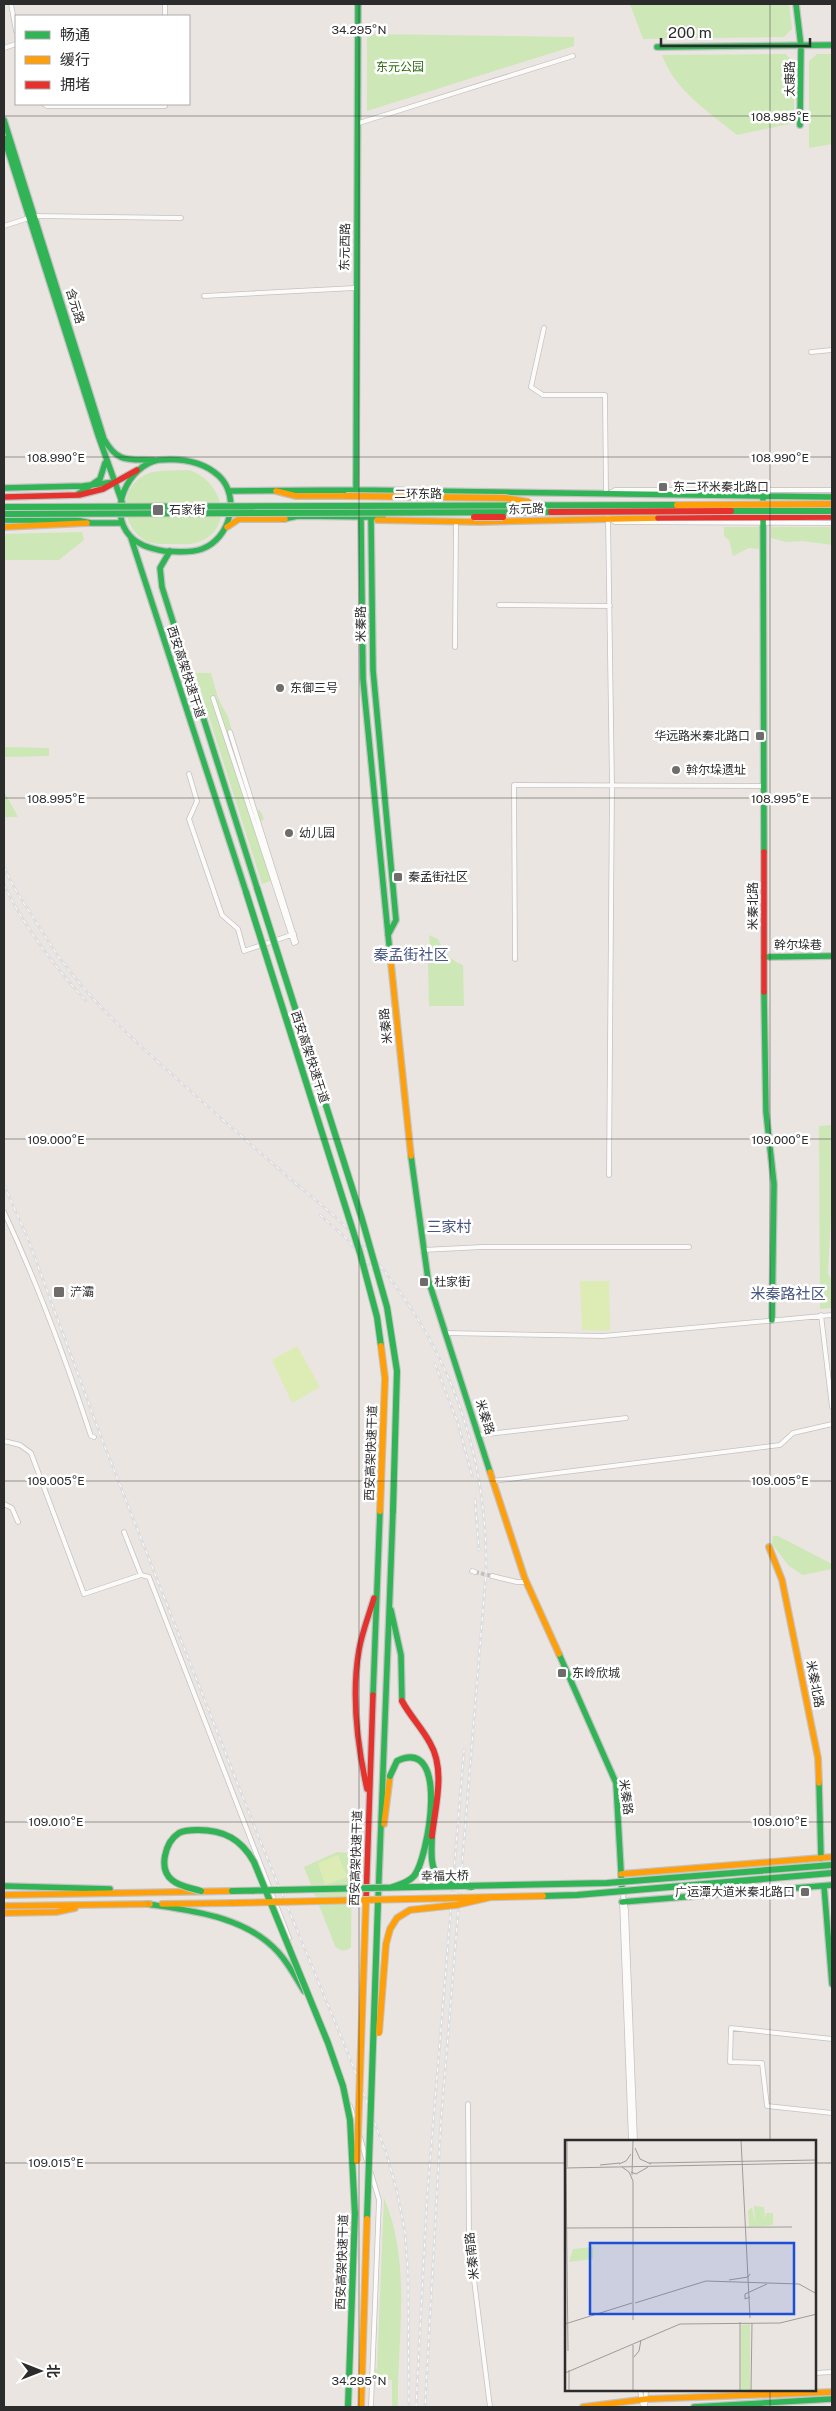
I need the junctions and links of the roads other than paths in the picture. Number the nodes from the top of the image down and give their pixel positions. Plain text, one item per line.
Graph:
1 (11, 4) edge
2 (358, 4) edge
3 (796, 4) edge
4 (15, 26) edge
5 (832, 45) edge
6 (801, 46) junction
7 (657, 47) dead end
8 (573, 56) dead end
9 (46, 105) edge
10 (165, 105) edge
11 (4, 120) edge
12 (359, 123) junction
13 (800, 125) dead end
14 (4, 138) edge
15 (32, 217) junction
16 (181, 218) dead end
17 (4, 226) edge
18 (355, 288) junction
19 (204, 296) dead end
20 (544, 328) dead end
21 (832, 350) edge
22 (811, 352) dead end
23 (104, 453) junction
24 (157, 461) junction
25 (144, 466) junction
26 (115, 482) junction
27 (96, 484) junction
28 (4, 488) edge
29 (356, 490) junction
30 (832, 490) edge
31 (229, 491) junction
32 (276, 491) junction
33 (763, 494) junction
34 (75, 495) junction
35 (606, 495) junction
36 (832, 497) edge
37 (4, 498) edge
38 (122, 502) junction
39 (832, 504) edge
40 (554, 505) junction
41 (4, 507) edge
42 (832, 511) edge
43 (557, 512) junction
44 (4, 514) edge
45 (832, 517) edge
46 (608, 518) junction
47 (283, 519) junction
48 (4, 520) edge
49 (361, 520) junction
50 (371, 520) junction
51 (764, 520) junction
52 (456, 522) junction
53 (91, 523) junction
54 (122, 523) junction
55 (832, 523) edge
56 (4, 527) edge
57 (224, 530) junction
58 (131, 538) junction
59 (170, 551) junction
60 (499, 605) dead end
61 (610, 606) junction
62 (455, 647) dead end
63 (213, 698) dead end
64 (230, 732) dead end
65 (189, 774) dead end
66 (612, 786) junction
67 (764, 786) junction
68 (383, 882) junction
69 (392, 882) junction
70 (292, 935) junction
71 (388, 935) junction
72 (295, 942) dead end
73 (832, 956) edge
74 (764, 957) junction
75 (515, 959) dead end
76 (610, 1175) dead end
77 (4, 1212) edge
78 (688, 1247) dead end
79 (423, 1250) junction
80 (832, 1315) edge
81 (821, 1316) junction
82 (772, 1320) junction
83 (445, 1333) junction
84 (832, 1407) edge
85 (626, 1418) dead end
86 (832, 1424) edge
87 (479, 1435) junction
88 (94, 1437) dead end
89 (4, 1441) edge
90 (494, 1481) junction
91 (4, 1504) edge
92 (18, 1522) dead end
93 (124, 1532) dead end
94 (769, 1547) dead end
95 (140, 1575) junction
96 (492, 1576) tunnel mouth
97 (378, 1580) junction
98 (526, 1582) junction
99 (389, 1603) junction
100 (369, 1798) junction
101 (832, 1857) edge
102 (821, 1858) junction
103 (832, 1865) edge
104 (379, 1867) junction
105 (832, 1873) edge
106 (621, 1874) junction
107 (832, 1885) edge
108 (4, 1886) edge
109 (824, 1886) junction
110 (472, 1887) junction
111 (390, 1888) junction
112 (622, 1889) joint
113 (201, 1891) junction
114 (138, 1892) junction
115 (4, 1895) edge
116 (491, 1897) junction
117 (623, 1902) junction
118 (147, 1904) junction
119 (4, 1906) edge
120 (57, 1909) junction
121 (4, 1913) edge
122 (290, 1942) dead end
123 (832, 1984) edge
124 (310, 2000) junction
125 (832, 2039) edge
126 (372, 2103) junction
127 (468, 2104) dead end
128 (350, 2106) dead end
129 (832, 2113) edge
130 (631, 2140) edge
131 (636, 2140) edge
132 (355, 2215) junction
133 (832, 2372) edge
134 (816, 2373) edge
135 (640, 2391) edge
136 (646, 2391) edge
137 (832, 2392) edge
138 (644, 2399) junction
139 (832, 2399) edge
140 (348, 2407) edge
141 (361, 2407) edge
142 (371, 2407) edge
143 (490, 2407) edge
144 (583, 2407) edge
145 (644, 2407) edge
146 (694, 2407) edge

1 - 4 street
2 - 12 main road, 东元西路
3 - 6 main road, 太康路
5 - 6 main road
6 - 7 main road
6 - 13 main road, 太康路
8 - 12 street
9 - 10 street
11 - 15 main road, 含元路
12 - 18 main road, 东元西路
14 - 15 main road, 含元路
15 - 16 street
15 - 17 street
15 - 23 main road, 含元路
15 - 24 main road, 含元路
18 - 19 street
18 - 29 main road, 东元西路
20 - 35 street
21 - 22 street
23 - 26 main road, 含元路
23 - 27 main road
24 - 25 main road
24 - 31 main road
25 - 26 main road
25 - 38 main road
26 - 27 main road
26 - 34 main road
26 - 38 main road, 含元路
27 - 28 main road
27 - 34 main road
29 - 32 main road, 东元路
29 - 35 main road, 东元路
30 - 33 street
31 - 32 main road, 东元路
31 - 57 main road
32 - 40 main road, bridge
33 - 35 main road, 东元路
33 - 36 main road, 东元路
33 - 51 main road, 米秦北路
34 - 37 main road
38 - 54 main road
39 - 40 main road, 二环东路, bridge
40 - 41 main road, 二环东路, bridge
42 - 43 main road, 二环东路, bridge
43 - 44 main road, 二环东路, bridge
43 - 47 main road, bridge
45 - 51 main road, 东元路
46 - 51 main road, 东元路
46 - 52 main road, 东元路
46 - 61 street
47 - 49 main road, 东元路
47 - 57 main road, 东元路
48 - 53 main road
49 - 50 main road, 东元路
49 - 68 main road, 米秦路
50 - 52 main road, 东元路
50 - 69 main road, 米秦路
51 - 55 street
51 - 67 main road, 米秦北路
52 - 62 street
53 - 54 main road
53 - 56 main road
54 - 58 main road
57 - 59 main road
58 - 59 main road
58 - 97 main road, 西安高架快速干道, bridge
59 - 99 main road, 西安高架快速干道, bridge
60 - 61 street
61 - 66 street
63 - 70 street
64 - 70 street
65 - 70 street
66 - 67 street
66 - 75 street
66 - 76 street
67 - 74 main road, 米秦北路
68 - 69 main road
68 - 71 main road, 米秦路
69 - 71 main road, 米秦路
70 - 72 street
71 - 79 main road, 米秦路
73 - 74 main road, 幹尔垛巷
74 - 82 main road, 米秦北路
77 - 88 street
78 - 79 street
79 - 83 main road, 米秦路
80 - 81 street
81 - 82 street
81 - 84 street
82 - 83 street
83 - 87 main road, 米秦路
85 - 87 street
86 - 90 street
87 - 90 main road, 米秦路
89 - 95 street
90 - 98 main road, 米秦路
91 - 92 street
93 - 95 street
94 - 102 main road, 米秦北路
95 - 122 street
96 - 98 street
97 - 100 main road, 西安高架快速干道
97 - 100 main road
98 - 106 main road, 米秦路
99 - 104 main road, 西安高架快速干道
99 - 110 main road, bridge
100 - 132 main road, 西安高架快速干道, bridge
101 - 102 main road
102 - 106 main road
103 - 110 main road, 幸福大桥, bridge
104 - 111 main road, bridge
104 - 126 main road, 西安高架快速干道, bridge
105 - 116 main road, 幸福大桥, bridge
106 - 112 main road, 米秦路
107 - 109 main road
108 - 114 main road
109 - 117 main road
109 - 123 main road
110 - 111 main road, 幸福大桥, bridge
111 - 113 main road, 幸福大桥, bridge
112 - 117 street, 米秦路
113 - 114 main road, 幸福大桥, bridge
113 - 124 main road, bridge
114 - 115 main road, 幸福大桥
116 - 118 main road, 幸福大桥, bridge
116 - 126 main road, bridge
117 - 130 street, 米秦路
117 - 131 street, 米秦路
118 - 120 main road, 幸福大桥
118 - 124 main road, bridge
119 - 120 main road
120 - 121 main road
124 - 132 main road, bridge
125 - 129 street
126 - 141 main road, 西安高架快速干道, bridge
127 - 143 street, 米秦南路
128 - 142 street
132 - 140 main road, 西安高架快速干道, bridge
133 - 134 street
135 - 138 street
136 - 138 street
137 - 138 main road
138 - 144 main road
138 - 145 street
139 - 146 main road

